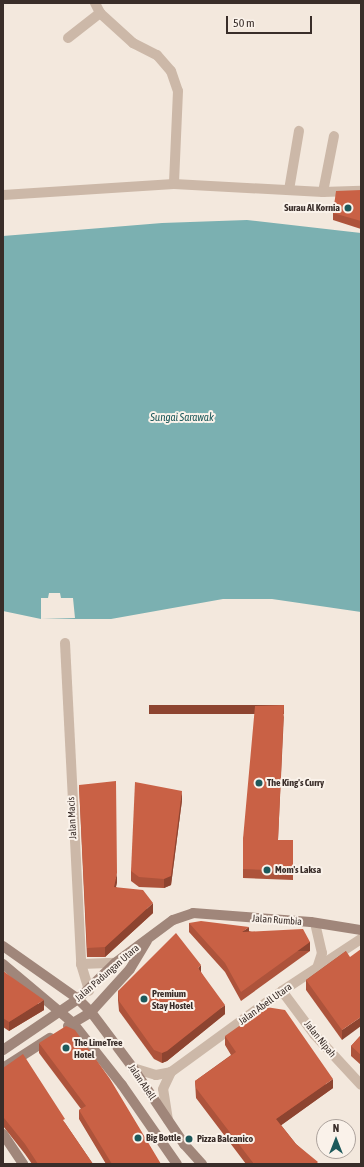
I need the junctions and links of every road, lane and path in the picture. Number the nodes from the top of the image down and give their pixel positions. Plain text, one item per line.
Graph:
1 (95, 3) edge
2 (100, 13) junction
3 (68, 38) dead end
4 (299, 131) dead end
5 (334, 136) dead end
6 (174, 184) junction
7 (289, 190) junction
8 (361, 191) edge
9 (323, 192) junction
10 (3, 195) edge
11 (65, 643) dead end
12 (193, 914) joint
13 (315, 923) junction
14 (361, 930) edge
15 (150, 936) junction
16 (361, 938) edge
17 (3, 946) edge
18 (115, 963) junction
19 (3, 964) edge
20 (81, 964) junction
21 (317, 968) junction
22 (282, 990) junction
23 (89, 991) junction
24 (78, 999) junction
25 (61, 1012) junction
26 (91, 1012) junction
27 (73, 1023) junction
28 (3, 1050) edge
29 (3, 1068) edge
30 (133, 1068) junction
31 (171, 1072) junction
32 (361, 1085) edge
33 (168, 1121) junction
34 (3, 1134) edge
35 (23, 1164) edge
36 (177, 1164) edge
37 (202, 1164) edge

1 - 2 street
2 - 3 street
2 - 6 street
4 - 7 street
5 - 9 street
6 - 7 street
6 - 10 street
7 - 9 street
8 - 9 street
11 - 20 street, Jalan Macis
12 - 13 street, Jalan Rumbia
12 - 15 street, Jalan Padungan Utara
13 - 14 street, Jalan Rumbia
13 - 21 street
15 - 18 street, Jalan Padungan Utara
15 - 26 street, Jalan Padungan Utara
16 - 21 street, Jalan Abell Utara
17 - 24 street, Jalan Abell
18 - 20 street
18 - 23 street, Jalan Padungan Utara
19 - 25 street, Jalan Abell
20 - 23 street, Jalan Macis
21 - 22 street, Jalan Abell Utara
22 - 31 street, Jalan Abell Utara
22 - 32 street, Jalan Nipah
23 - 24 street, Jalan Padungan Utara
24 - 25 street, Jalan Padungan Utara
24 - 26 street, Jalan Abell
25 - 27 street, Jalan Abell
25 - 28 street, Jalan Padungan Utara
26 - 27 street, Jalan Padungan Utara
26 - 30 street, Jalan Abell
27 - 29 street, Jalan Padungan Utara
27 - 36 street, Jalan Abell
30 - 31 street
30 - 33 street, Jalan Abell
31 - 33 street
33 - 37 street, Jalan Abell
34 - 35 street

